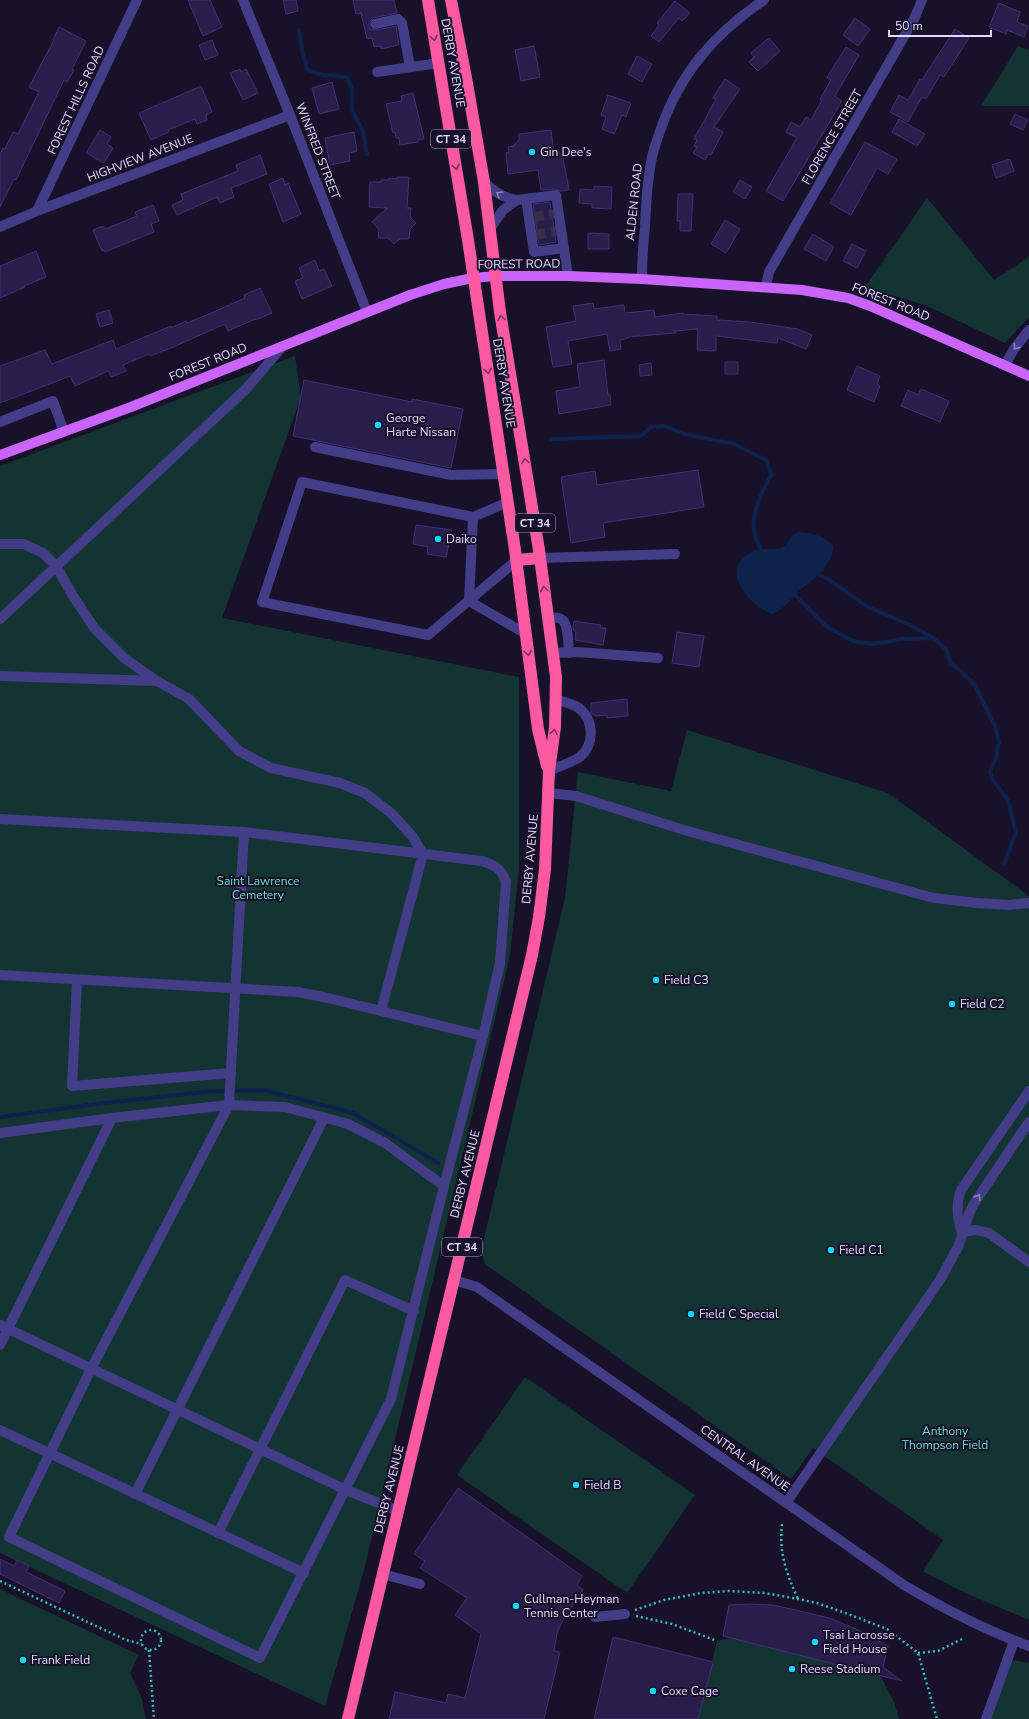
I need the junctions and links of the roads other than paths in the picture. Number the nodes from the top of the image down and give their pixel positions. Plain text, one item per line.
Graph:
1 (137, 0) edge
2 (243, 0) edge
3 (428, 0) edge
4 (451, 0) edge
5 (764, 0) edge
6 (922, 0) edge
7 (375, 24) dead end
8 (439, 63) junction
9 (410, 67) junction
10 (377, 72) dead end
11 (290, 115) junction
12 (484, 182) junction
13 (521, 200) junction
14 (37, 211) junction
15 (0, 227) edge
16 (490, 229) junction
17 (564, 248) junction
18 (496, 276) junction
19 (568, 276) junction
20 (473, 278) junction
21 (642, 279) junction
22 (766, 286) junction
23 (368, 312) junction
24 (1029, 330) edge
25 (282, 347) junction
26 (1005, 365) junction
27 (1028, 374) edge
28 (0, 422) edge
29 (64, 432) junction
30 (315, 447) dead end
31 (0, 455) edge
32 (503, 474) junction
33 (508, 502) junction
34 (473, 517) junction
35 (0, 544) edge
36 (675, 554) dead end
37 (540, 558) junction
38 (516, 560) junction
39 (56, 566) junction
40 (469, 601) junction
41 (548, 617) junction
42 (0, 619) edge
43 (526, 634) junction
44 (553, 653) junction
45 (569, 653) junction
46 (658, 658) dead end
47 (0, 676) edge
48 (157, 681) junction
49 (556, 699) junction
50 (549, 771) junction
51 (549, 793) junction
52 (0, 819) edge
53 (244, 832) junction
54 (424, 854) junction
55 (1029, 903) edge
56 (0, 975) edge
57 (77, 981) junction
58 (236, 988) junction
59 (380, 1011) junction
60 (483, 1036) junction
61 (231, 1078) junction
62 (1029, 1091) edge
63 (229, 1101) junction
64 (112, 1118) junction
65 (324, 1118) junction
66 (1029, 1122) edge
67 (0, 1133) edge
68 (444, 1186) junction
69 (962, 1232) junction
70 (1029, 1262) edge
71 (454, 1280) junction
72 (414, 1311) junction
73 (4, 1327) edge
74 (0, 1345) edge
75 (91, 1369) junction
76 (177, 1410) junction
77 (0, 1430) edge
78 (261, 1450) junction
79 (50, 1453) junction
80 (346, 1490) junction
81 (135, 1494) junction
82 (786, 1502) junction
83 (398, 1511) junction
84 (218, 1533) junction
85 (304, 1574) junction
86 (382, 1574) junction
87 (420, 1584) dead end
88 (625, 1614) road end
89 (595, 1617) dead end
90 (1014, 1641) junction
91 (1029, 1646) edge
92 (348, 1719) edge
93 (986, 1719) edge

1 - 14 street, FOREST HILLS ROAD
2 - 11 street, WINFRED STREET
3 -> 8 highway, DERBY AVENUE / CT 34
4 - 12 highway, DERBY AVENUE / CT 34
5 - 21 street, ALDEN ROAD
6 - 22 street, FLORENCE STREET
7 - 9 street
8 - 9 street
8 -> 20 highway, DERBY AVENUE / CT 34
9 - 10 street
11 - 14 street, HIGHVIEW AVENUE
11 - 23 street, WINFRED STREET
13 -> 12 street
12 - 16 highway, DERBY AVENUE / CT 34
13 - 16 street
13 - 17 street
13 - 17 street
14 - 15 street, HIGHVIEW AVENUE
16 - 18 highway, DERBY AVENUE / CT 34
17 - 19 street
18 - 19 main road, FOREST ROAD
18 - 20 main road, FOREST ROAD
37 -> 18 highway, DERBY AVENUE / CT 34
19 - 21 main road, FOREST ROAD
20 - 23 main road, FOREST ROAD
20 -> 32 highway, DERBY AVENUE / CT 34
21 - 22 main road, FOREST ROAD
22 - 26 main road, FOREST ROAD
23 - 25 main road, FOREST ROAD
24 -> 26 street
25 - 29 main road, FOREST ROAD
25 - 39 street
26 - 27 main road, FOREST ROAD
28 - 29 street
29 - 31 main road, FOREST ROAD
30 - 32 street
32 - 33 highway, DERBY AVENUE / CT 34
33 - 34 street
33 - 38 highway, DERBY AVENUE / CT 34
34 - 40 street
34 - 40 street
35 - 39 street
36 - 37 street
37 - 38 highway
41 -> 37 highway, DERBY AVENUE / CT 34
38 - 40 street
38 - 43 highway, DERBY AVENUE / CT 34
39 - 42 street
39 - 48 street
40 - 43 street
41 - 44 highway, DERBY AVENUE / CT 34
41 - 45 street
43 -> 50 highway, DERBY AVENUE / CT 34
44 - 45 street
44 - 49 highway, DERBY AVENUE / CT 34
45 - 46 street
47 - 48 street
48 - 54 street
50 -> 49 highway, DERBY AVENUE / CT 34
49 - 50 street
50 - 51 highway, DERBY AVENUE / CT 34
51 - 55 street
51 - 71 highway, DERBY AVENUE / CT 34
52 - 53 street
53 - 54 street
53 - 58 street
54 - 59 street
54 - 60 street
56 - 57 street
57 - 58 street
57 - 61 street
58 - 59 street
58 - 61 street
59 - 60 street
60 - 68 street
61 - 63 street
62 - 69 street
63 - 64 street
63 - 65 street
63 - 75 street
64 - 67 street
64 - 73 street
65 - 68 street
65 - 76 street
69 -> 66 street
68 - 72 street
69 - 70 street
69 - 82 street
71 - 82 street, CENTRAL AVENUE
71 - 83 highway, DERBY AVENUE / CT 34
72 - 78 street
72 - 80 street
73 - 74 street
73 - 75 street
75 - 76 street
75 - 79 street
76 - 78 street
76 - 81 street
77 - 79 street
78 - 80 street
78 - 84 street
79 - 81 street
79 - 85 street
80 - 83 street
80 - 85 street
81 - 84 street
82 - 90 street, CENTRAL AVENUE
83 - 86 highway, DERBY AVENUE / CT 34
84 - 85 street
86 - 87 street
86 - 92 highway, DERBY AVENUE / CT 34
88 - 89 street
90 - 91 street, CENTRAL AVENUE
90 - 93 street

